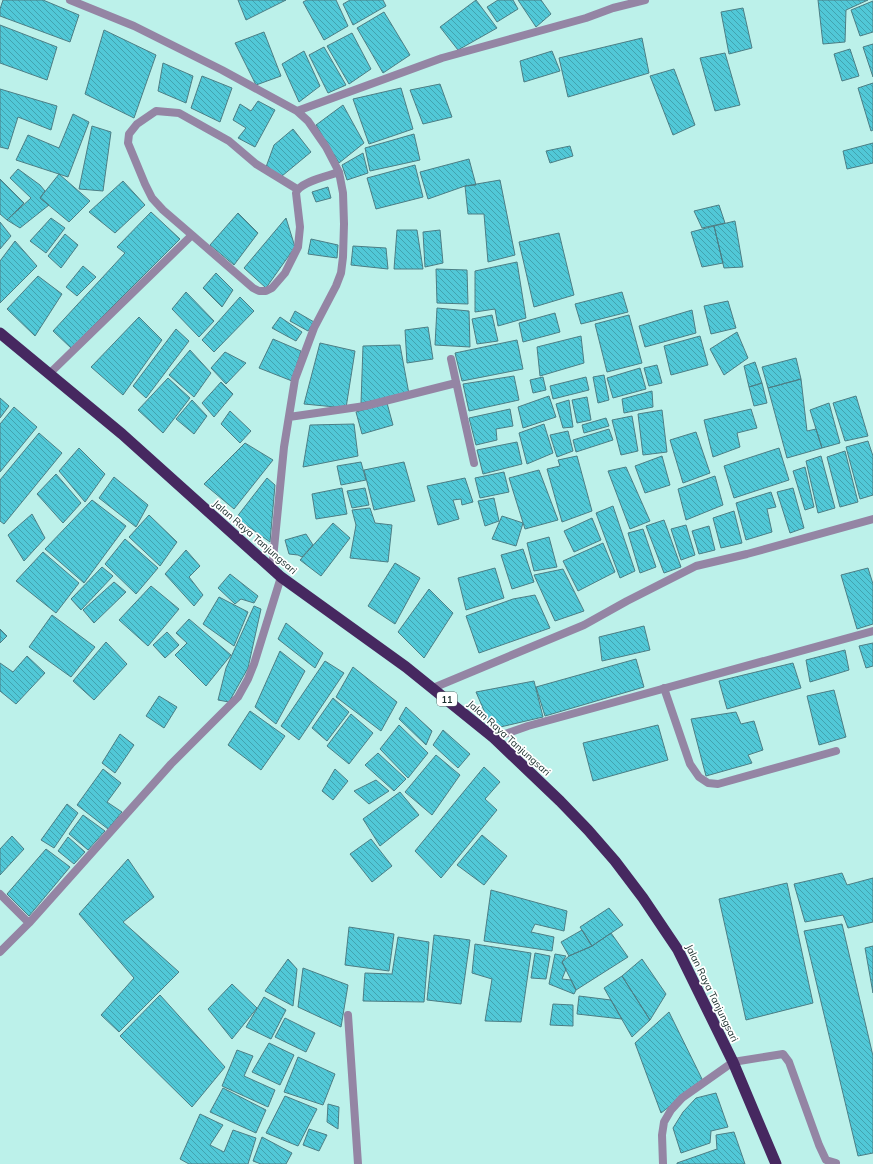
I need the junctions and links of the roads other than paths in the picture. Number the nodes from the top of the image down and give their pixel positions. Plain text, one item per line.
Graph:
1 (70, 0) edge
2 (645, 0) edge
3 (613, 4) edge
4 (297, 111) junction
5 (339, 172) junction
6 (297, 189) junction
7 (192, 235) junction
8 (0, 333) edge
9 (451, 359) dead end
10 (49, 374) junction
11 (456, 383) junction
12 (289, 417) junction
13 (474, 463) dead end
14 (873, 519) edge
15 (272, 569) junction
16 (281, 577) junction
17 (873, 630) edge
18 (433, 688) junction
19 (664, 688) junction
20 (494, 738) junction
21 (836, 751) dead end
22 (0, 894) edge
23 (29, 923) junction
24 (0, 952) edge
25 (348, 1015) dead end
26 (733, 1062) junction
27 (836, 1163) dead end
28 (358, 1164) edge
29 (663, 1164) edge
30 (776, 1164) edge

1 - 4 street
2 - 3 street
3 - 4 street
4 - 5 street
5 - 6 street
5 - 12 street
6 - 7 street
6 - 7 street
7 - 10 street
8 - 10 highway, Jalan Raya Tanjungsari / 11
9 - 11 street
10 - 15 highway, Jalan Raya Tanjungsari / 11
11 - 12 street
11 - 13 street
12 - 15 street
14 - 18 street
15 - 16 highway, Jalan Raya Tanjungsari / 11
16 - 18 highway, Jalan Raya Tanjungsari / 11
16 - 23 street
17 - 19 street
18 - 20 highway, Jalan Raya Tanjungsari / 11
19 - 20 street
19 - 21 street
20 - 26 highway, Jalan Raya Tanjungsari / 11
22 - 23 street
23 - 24 street
25 - 28 street
26 - 27 street
26 - 29 street
26 - 30 highway, Jalan Raya Tanjungsari / 11

